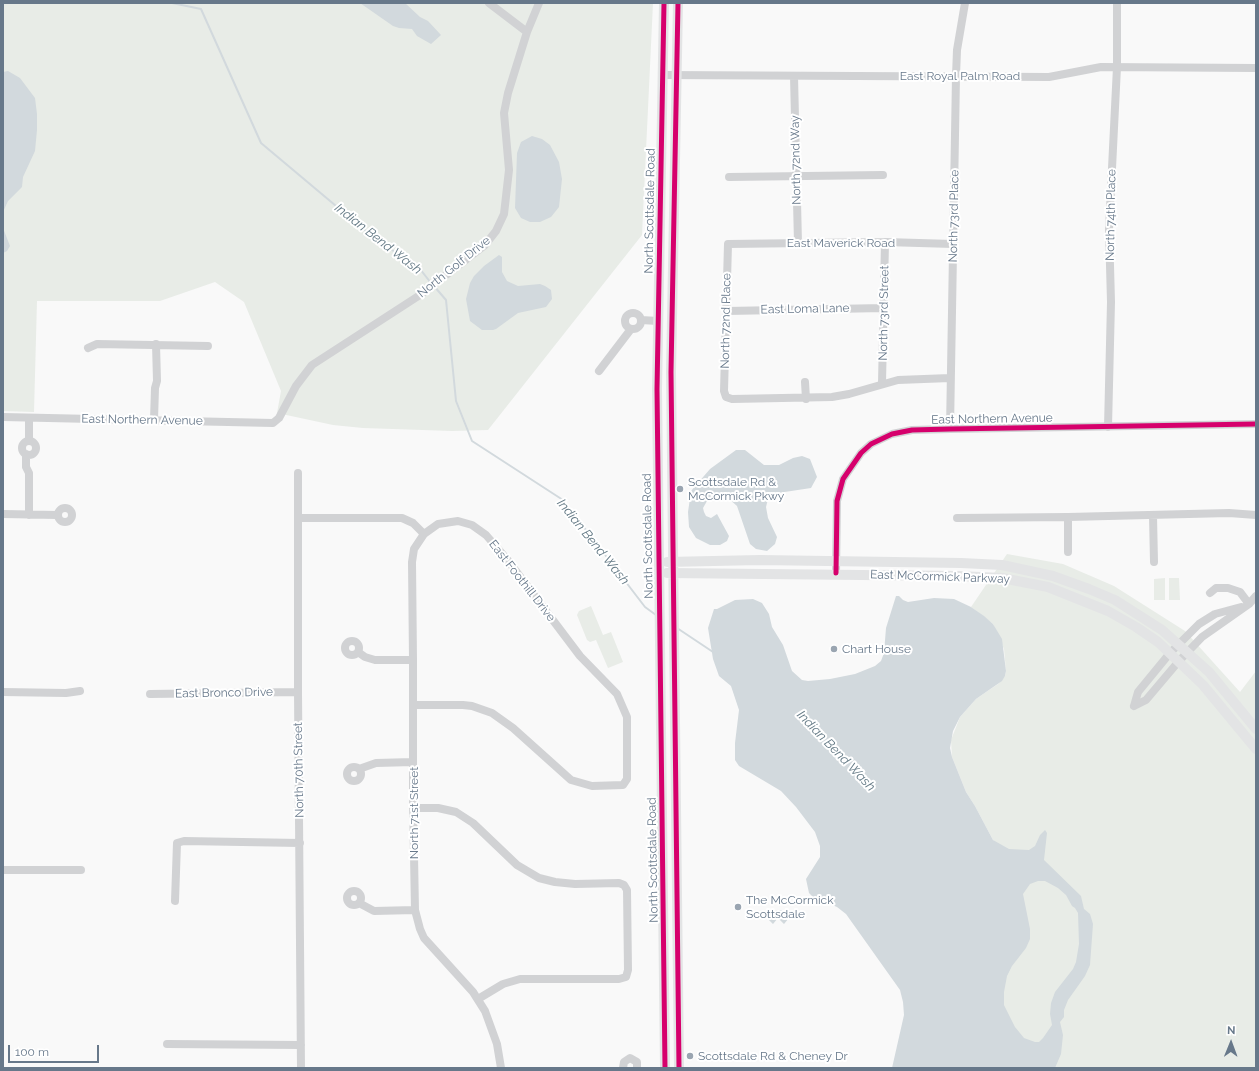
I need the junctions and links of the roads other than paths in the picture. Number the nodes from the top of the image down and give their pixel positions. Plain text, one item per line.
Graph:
1 (489, 3) edge
2 (539, 3) edge
3 (664, 3) edge
4 (678, 3) edge
5 (965, 3) edge
6 (1117, 3) edge
7 (527, 32) junction
8 (1117, 67) junction
9 (1256, 68) edge
10 (663, 74) junction
11 (677, 75) junction
12 (794, 76) junction
13 (956, 76) junction
14 (883, 175) dead end
15 (796, 176) junction
16 (729, 177) dead end
17 (885, 242) junction
18 (798, 243) junction
19 (728, 244) joint
20 (953, 244) junction
21 (673, 268) junction
22 (884, 308) junction
23 (727, 311) junction
24 (641, 320) junction
25 (658, 321) junction
26 (631, 329) junction
27 (156, 344) junction
28 (208, 346) dead end
29 (88, 348) dead end
30 (599, 371) dead end
31 (671, 372) junction
32 (950, 378) junction
33 (805, 382) dead end
34 (882, 383) junction
35 (806, 399) junction
36 (3, 418) edge
37 (29, 418) junction
38 (278, 418) joint
39 (154, 420) junction
40 (1256, 424) edge
41 (1108, 426) junction
42 (950, 429) junction
43 (298, 473) dead end
44 (3, 514) edge
45 (28, 515) junction
46 (57, 515) dead end
47 (1256, 515) edge
48 (1153, 516) junction
49 (298, 518) junction
50 (957, 518) dead end
51 (1068, 518) junction
52 (424, 534) junction
53 (1068, 552) dead end
54 (673, 561) junction
55 (836, 561) junction
56 (659, 562) junction
57 (1154, 562) dead end
58 (673, 572) junction
59 (836, 573) junction
60 (659, 574) junction
61 (1053, 576) junction
62 (1048, 587) junction
63 (1210, 593) dead end
64 (1256, 596) edge
65 (1249, 604) junction
66 (1179, 644) junction
67 (1187, 651) junction
68 (358, 652) dead end
69 (1170, 653) junction
70 (413, 660) junction
71 (1179, 660) junction
72 (80, 691) dead end
73 (3, 692) edge
74 (298, 692) junction
75 (150, 694) dead end
76 (413, 705) junction
77 (1256, 729) edge
78 (1256, 749) edge
79 (413, 762) junction
80 (359, 769) dead end
81 (414, 808) junction
82 (300, 843) junction
83 (3, 870) edge
84 (80, 870) dead end
85 (175, 901) dead end
86 (359, 903) dead end
87 (415, 910) junction
88 (478, 1000) junction
89 (167, 1044) dead end
90 (301, 1044) junction
91 (302, 1068) edge
92 (501, 1068) edge
93 (623, 1068) edge
94 (638, 1068) edge
95 (665, 1068) edge
96 (679, 1068) edge

1 - 7 street
2 - 7 street, North Golf Drive
3 - 10 main road, North Scottsdale Road
4 - 11 main road, North Scottsdale Road
5 - 13 street, North 73rd Place
6 - 8 street, North 74th Place
7 - 38 street, North Golf Drive
8 - 9 street, East Royal Palm Road
8 - 13 street, East Royal Palm Road
8 - 41 street, North 74th Place
10 - 11 street, East Royal Palm Road
10 - 25 main road, North Scottsdale Road
11 - 12 street, East Royal Palm Road
11 - 21 main road, North Scottsdale Road
12 - 13 street, East Royal Palm Road
12 - 15 street, North 72nd Way
13 - 20 street, North 73rd Place
14 - 15 street
15 - 16 street
15 - 18 street, North 72nd Way
17 - 18 street, East Maverick Road
17 - 20 street, East Maverick Road
17 - 22 street, North 73rd Street
18 - 19 street, East Maverick Road
19 - 23 street, North 72nd Place
20 - 32 street, North 73rd Place
21 - 25 main road
21 - 31 main road, North Scottsdale Road
22 - 23 street, East Loma Lane
22 - 34 street, North 73rd Street
23 - 35 street, North 72nd Place
24 - 25 street
24 - 26 street
24 - 26 street
25 - 31 main road
25 - 56 main road, North Scottsdale Road
26 - 30 street
27 - 28 street
27 - 29 street
27 - 39 street
31 - 54 main road, North Scottsdale Road
32 - 34 street
32 - 42 street, North 73rd Place
33 - 35 street
34 - 35 street
36 - 37 street, East Northern Avenue
37 - 39 street, East Northern Avenue
37 - 45 street
38 - 39 street, East Northern Avenue
40 - 41 street, East Northern Avenue
41 - 42 street, East Northern Avenue
42 - 55 street, East Northern Avenue
43 - 49 street, North 70th Street
44 - 45 street
45 - 46 street
47 - 48 street
48 - 51 street
48 - 57 street
49 - 52 street
49 - 74 street, North 70th Street
50 - 51 street
51 - 53 street
52 - 70 street, North 71st Street
52 - 76 street, East Foothill Drive
54 - 55 main road, East McCormick Parkway
54 - 56 main road, East McCormick Parkway
54 - 58 main road, North Scottsdale Road
55 - 59 street, East Northern Avenue
55 - 61 main road, East McCormick Parkway
56 - 60 main road, North Scottsdale Road
58 - 59 main road, East McCormick Parkway
58 - 60 main road, East McCormick Parkway
58 - 96 main road, North Scottsdale Road
59 - 62 main road, East McCormick Parkway
60 - 95 main road, North Scottsdale Road
61 - 62 main road
61 - 66 main road, East McCormick Parkway
62 - 69 main road, East McCormick Parkway
63 - 65 street
64 - 65 street
65 - 66 street
65 - 67 street
66 - 67 main road, East McCormick Parkway
66 - 69 street
67 - 71 street
67 - 77 main road, East McCormick Parkway
68 - 70 street
69 - 71 main road, East McCormick Parkway
69 - 71 street
70 - 76 street, North 71st Street
71 - 78 main road, East McCormick Parkway
72 - 73 street
74 - 75 street, East Bronco Drive
74 - 82 street, North 70th Street
76 - 79 street, North 71st Street
79 - 80 street
79 - 81 street, North 71st Street
81 - 87 street, North 71st Street
81 - 88 street
82 - 85 street
82 - 90 street, North 70th Street
83 - 84 street
86 - 87 street
87 - 88 street, North 71st Street
88 - 92 street, North 71st Street
89 - 90 street
90 - 91 street, North 70th Street
93 - 94 street

